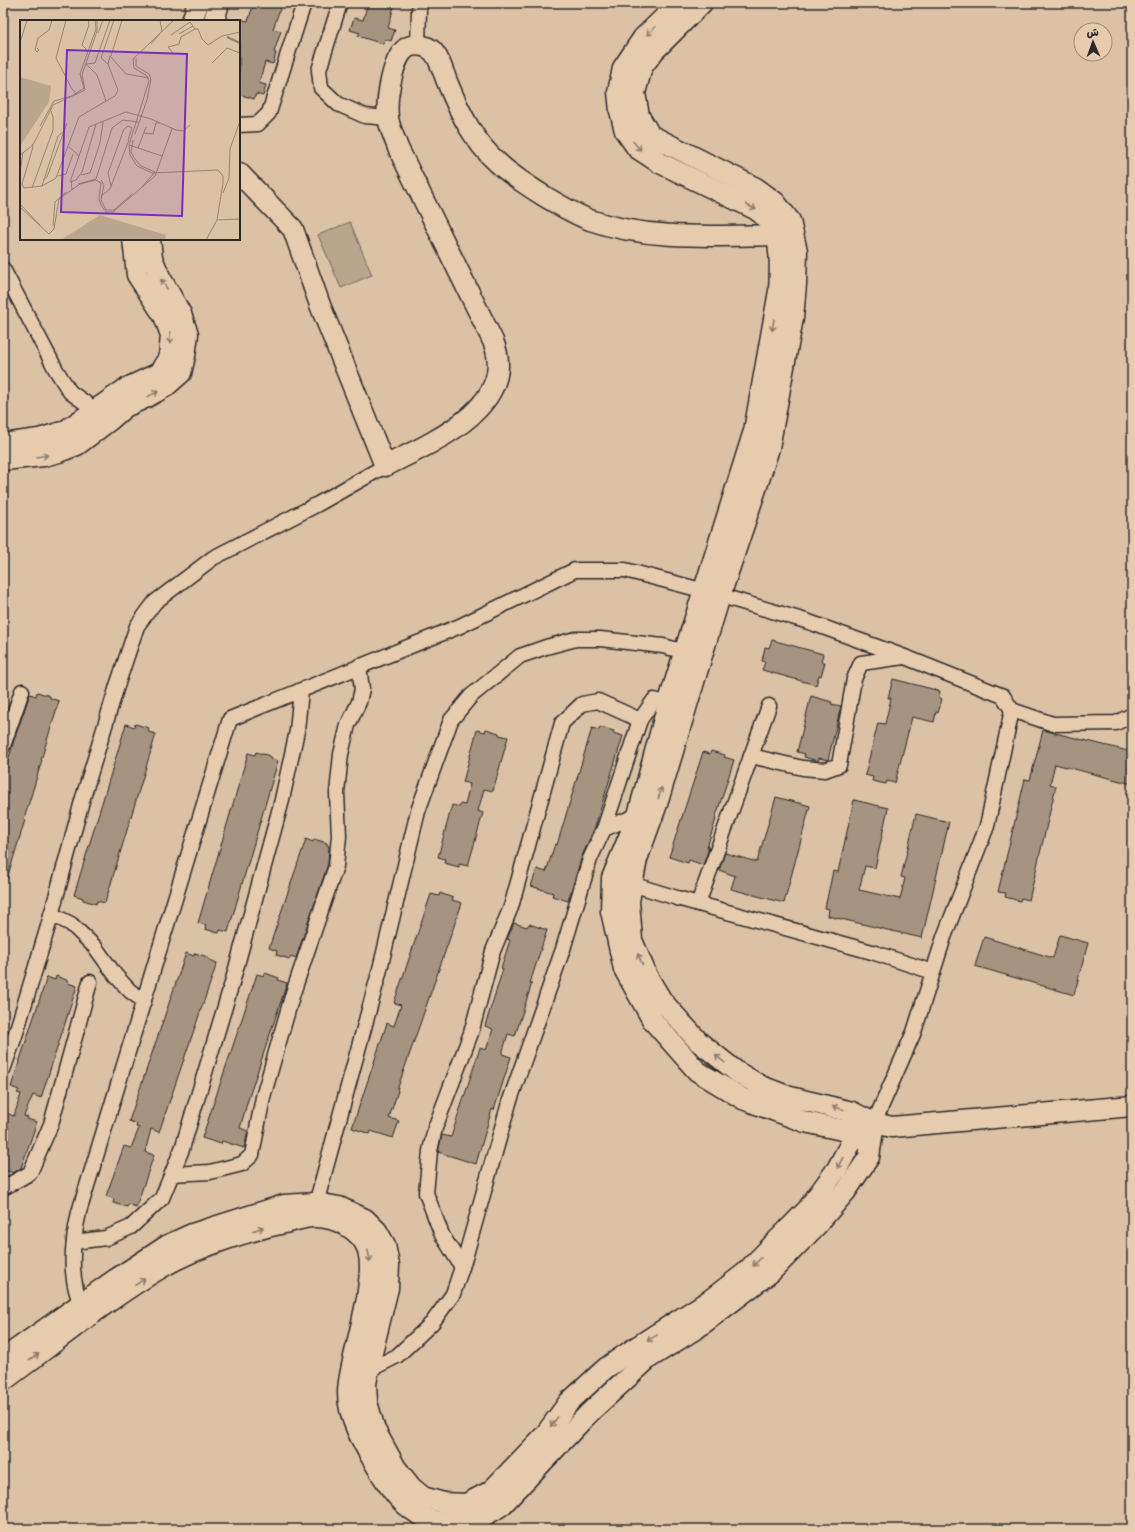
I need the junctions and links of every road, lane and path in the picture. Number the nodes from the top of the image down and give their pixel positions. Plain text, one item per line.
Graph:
1 (219, 3) edge
2 (304, 3) edge
3 (340, 3) edge
4 (421, 3) edge
5 (679, 3) edge
6 (702, 3) edge
7 (214, 20) edge
8 (418, 45) junction
9 (388, 118) junction
10 (240, 125) edge
11 (240, 174) edge
12 (784, 235) junction
13 (133, 240) edge
14 (150, 240) edge
15 (3, 269) edge
16 (102, 416) junction
17 (3, 444) edge
18 (3, 460) edge
19 (385, 466) junction
20 (712, 594) junction
21 (693, 654) junction
22 (904, 657) junction
23 (360, 666) junction
24 (301, 690) junction
25 (22, 691) dead end
26 (668, 704) junction
27 (769, 706) dead end
28 (1012, 710) junction
29 (1132, 715) edge
30 (640, 720) junction
31 (3, 746) edge
32 (751, 756) junction
33 (646, 814) junction
34 (604, 829) junction
35 (612, 878) junction
36 (632, 883) junction
37 (698, 904) junction
38 (51, 914) junction
39 (933, 972) junction
40 (90, 982) dead end
41 (144, 1001) junction
42 (3, 1070) edge
43 (1132, 1106) edge
44 (874, 1123) junction
45 (172, 1174) junction
46 (3, 1188) edge
47 (314, 1210) junction
48 (74, 1242) junction
49 (462, 1267) junction
50 (84, 1310) junction
51 (3, 1359) edge
52 (368, 1371) junction
53 (3, 1380) edge
54 (348, 1381) junction

1 - 7 street
2 - 10 street
3 - 9 street
4 - 8 street
5 -> 12 street
6 - 12 street
8 - 9 street
8 - 12 street
9 - 19 street
11 - 19 street
12 - 20 street
13 -> 16 street
16 -> 14 street
15 - 16 street
16 - 17 street
18 -> 16 street
19 - 38 street
20 - 21 street
20 - 22 street
20 - 23 street
21 - 26 street
33 -> 21 street
21 - 47 street
22 - 28 street
22 - 32 street
23 - 24 street
23 - 45 street
24 - 41 street
24 - 45 street
25 - 31 street
26 - 30 street
26 - 33 street
27 - 32 street
28 - 29 street
28 - 39 street
30 - 34 street
30 - 49 street
32 - 37 street
33 - 34 street
33 - 35 street
33 - 36 street
34 - 49 street
35 - 36 street
35 - 44 street
36 - 37 street
44 -> 36 street
37 - 39 street
38 - 41 street
38 - 42 street
39 - 44 street
40 - 46 street
41 - 48 street
43 - 44 street
44 -> 52 street
44 - 54 street
45 - 48 street
47 - 50 street
47 - 52 street
47 -> 54 street
48 - 50 street
49 - 52 street
50 - 51 street
53 -> 50 street
52 - 54 street

